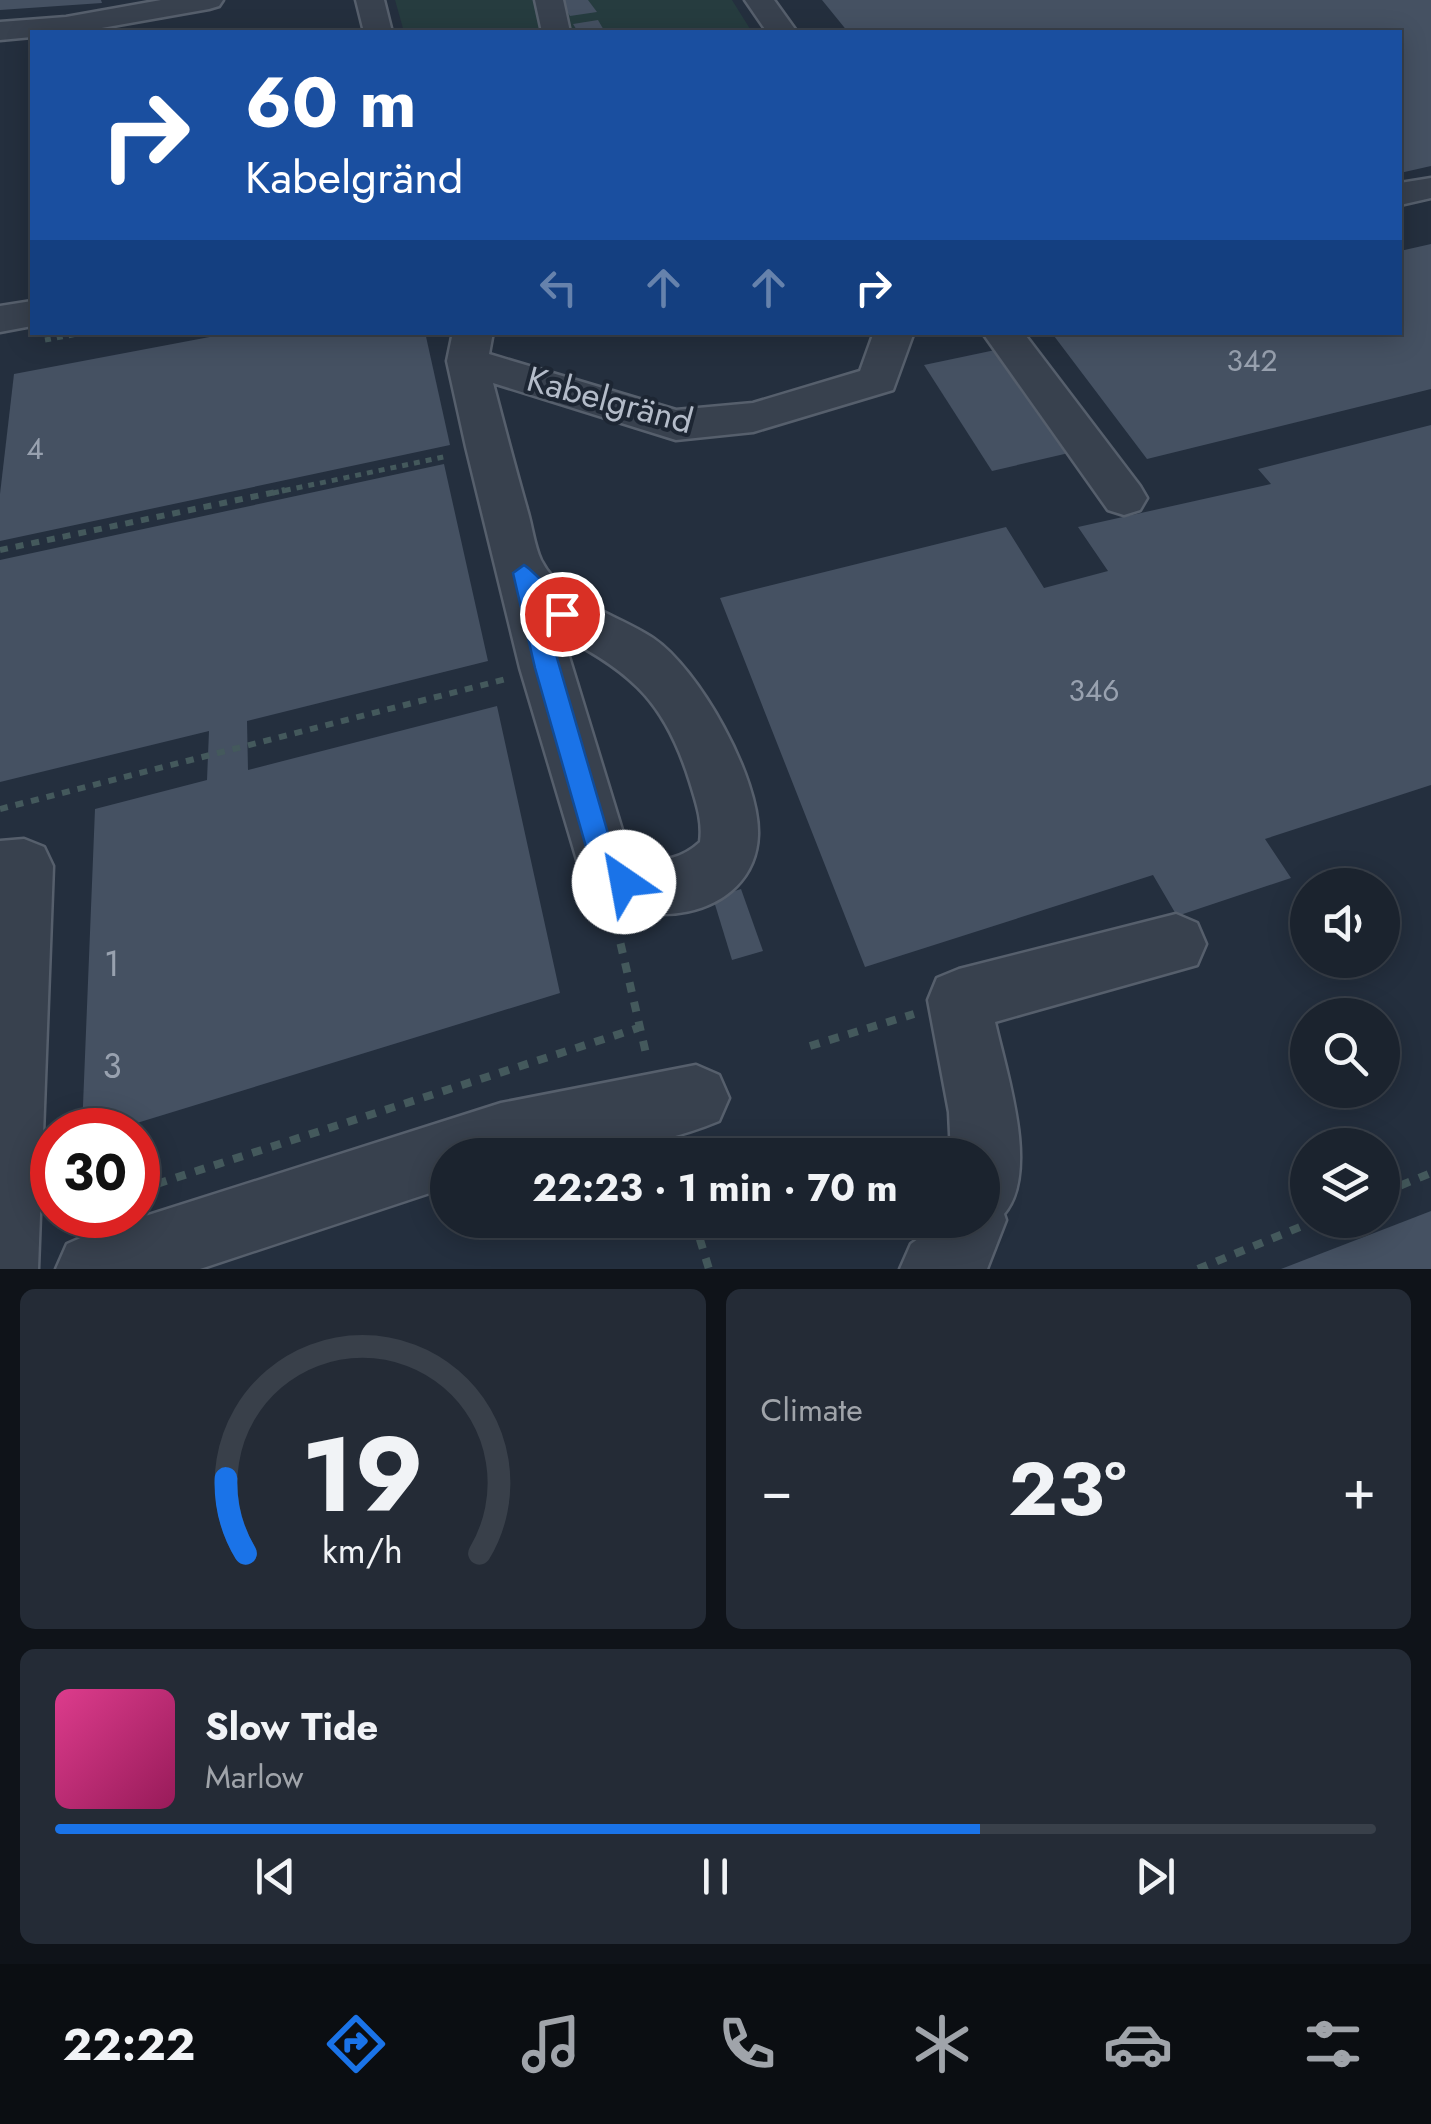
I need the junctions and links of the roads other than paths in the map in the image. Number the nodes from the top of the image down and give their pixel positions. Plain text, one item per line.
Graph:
1 (209, 0) edge
2 (218, 0) edge
3 (370, 0) edge
4 (548, 0) edge
5 (759, 0) edge
6 (220, 30) edge
7 (378, 30) edge
8 (556, 30) edge
9 (781, 30) edge
10 (0, 31) edge
11 (1431, 188) edge
12 (1402, 194) edge
13 (30, 314) edge
14 (0, 319) edge
15 (893, 335) edge
16 (1004, 335) edge
17 (470, 347) edge
18 (1124, 498) dead end
19 (524, 573) junction
20 (0, 868) edge
21 (1176, 944) dead end
22 (678, 1102) road end
23 (984, 1138) edge
24 (963, 1238) edge
25 (2, 1269) edge
26 (92, 1269) edge
27 (936, 1269) edge

1 - 10 street
2 - 6 street
3 - 7 street
4 - 8 street
5 - 9 street
11 - 12 street
13 - 14 street
15 - 17 street, Kabelgränd
16 - 18 street
17 - 19 street, Kabelgränd
19 - 19 street, Kabelgränd
20 - 25 street
21 - 23 street
22 - 26 street
24 - 27 street

